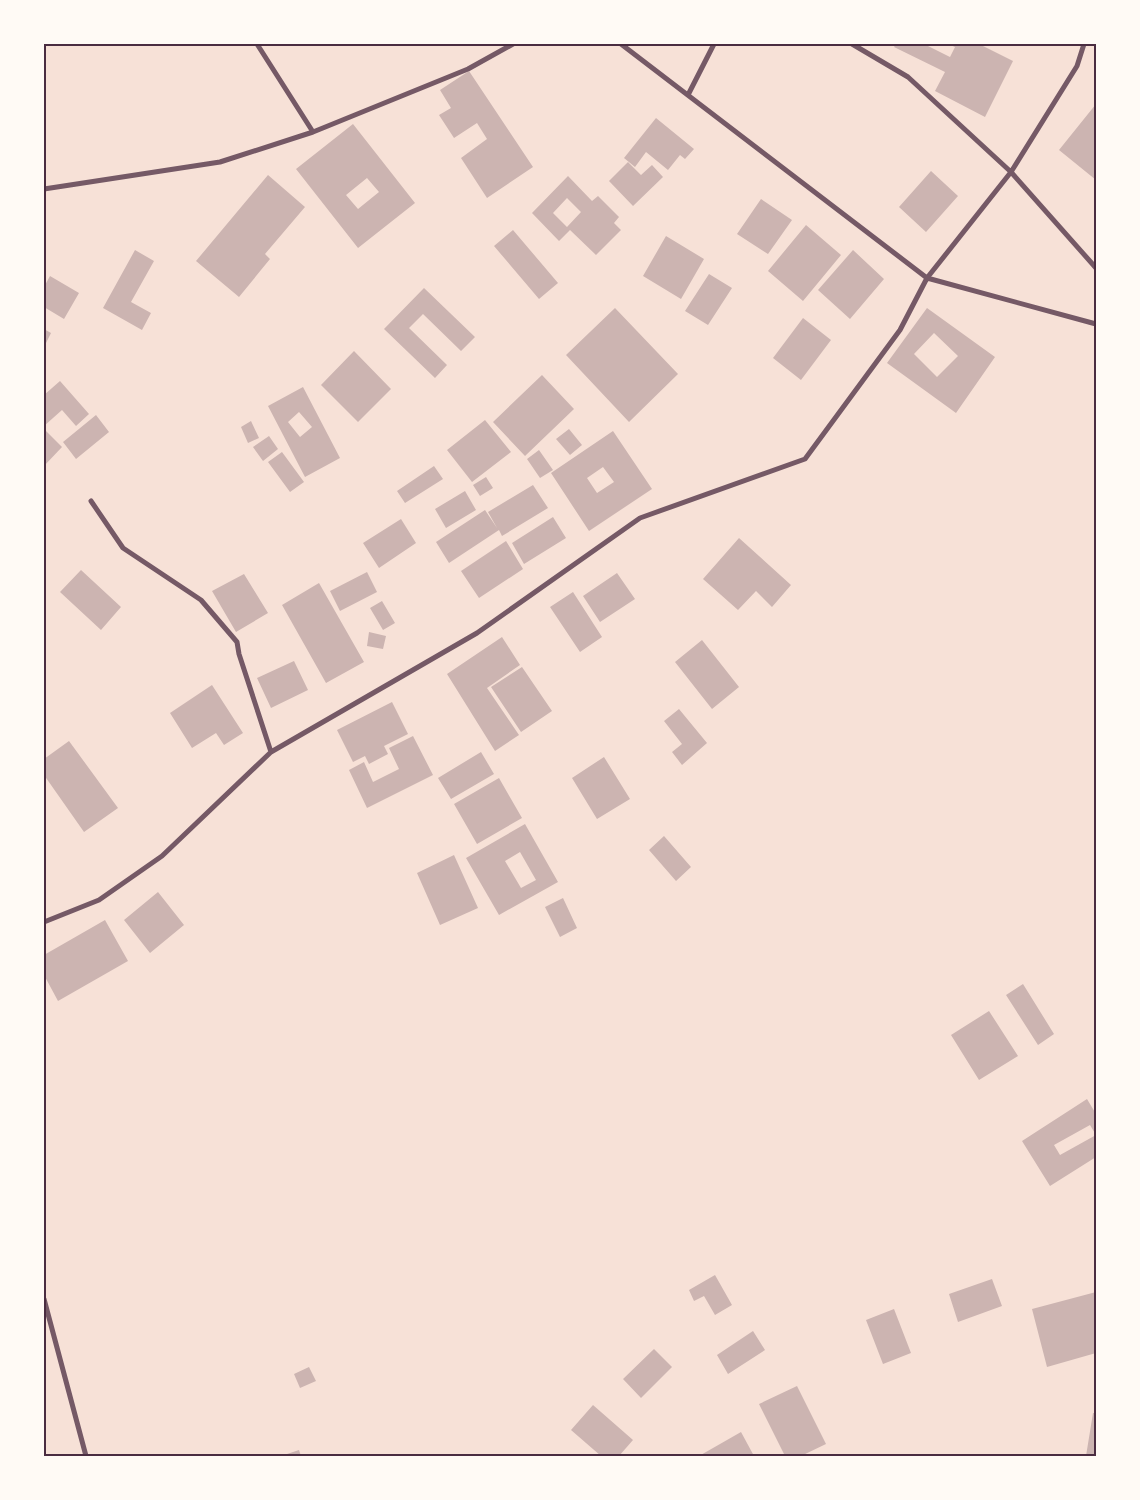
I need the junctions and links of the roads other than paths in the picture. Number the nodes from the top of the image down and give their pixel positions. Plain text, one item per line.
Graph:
1 (257, 44) edge
2 (513, 44) edge
3 (621, 44) edge
4 (714, 44) edge
5 (852, 44) edge
6 (1084, 44) edge
7 (688, 94) junction
8 (313, 132) junction
9 (1011, 172) junction
10 (44, 189) edge
11 (1096, 268) edge
12 (927, 278) junction
13 (1096, 324) edge
14 (91, 501) dead end
15 (272, 752) junction
16 (44, 922) edge
17 (44, 1299) edge
18 (86, 1456) edge

1 - 8 street
2 - 8 street
3 - 7 street
4 - 7 street
5 - 9 street
6 - 9 street
7 - 12 street
8 - 10 street
9 - 11 street
9 - 12 street
12 - 13 street
12 - 15 street
14 - 15 street
15 - 16 street
17 - 18 street

